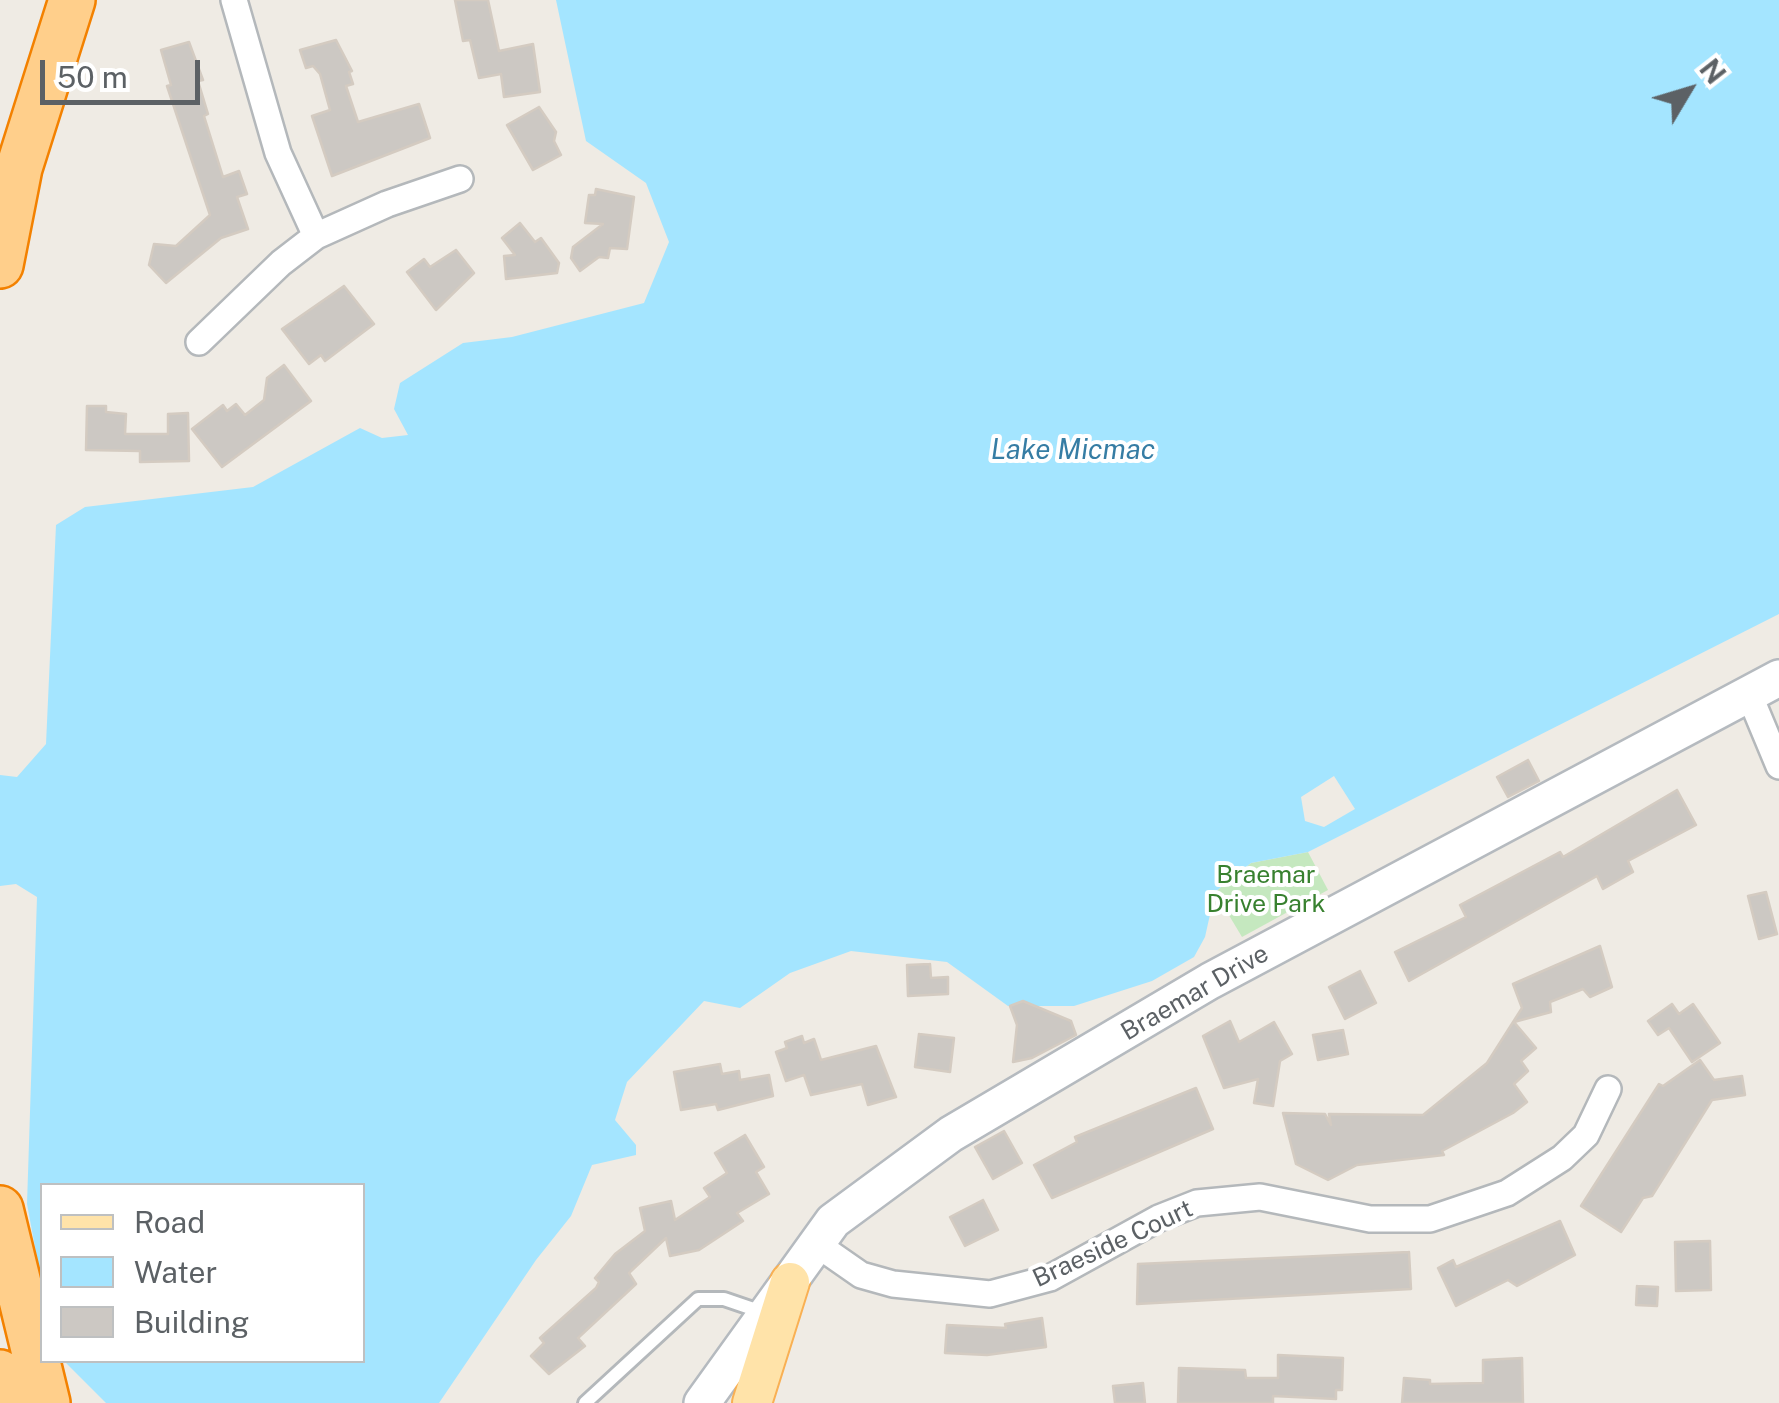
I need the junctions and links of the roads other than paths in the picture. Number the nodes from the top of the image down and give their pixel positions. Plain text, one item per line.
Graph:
1 (72, 0) edge
2 (234, 0) edge
3 (460, 179) dead end
4 (316, 236) junction
5 (0, 265) edge
6 (198, 342) dead end
7 (1764, 686) edge
8 (1779, 766) edge
9 (1608, 1089) dead end
10 (0, 1209) edge
11 (815, 1243) junction
12 (790, 1282) junction
13 (767, 1314) junction
14 (0, 1374) edge
15 (7, 1403) edge
16 (46, 1403) edge
17 (585, 1403) edge
18 (702, 1403) edge
19 (752, 1403) edge

1 - 5 highway
2 - 4 street
3 - 4 street
4 - 6 street
7 - 8 street
7 - 11 main road, Braemar Drive
9 - 11 street, Braeside Court
10 - 16 highway
11 - 12 main road, Braemar Drive
12 - 13 main road, Braemar Drive
12 - 19 main road
13 - 17 lane
13 - 18 main road, Braemar Drive
14 - 15 highway

